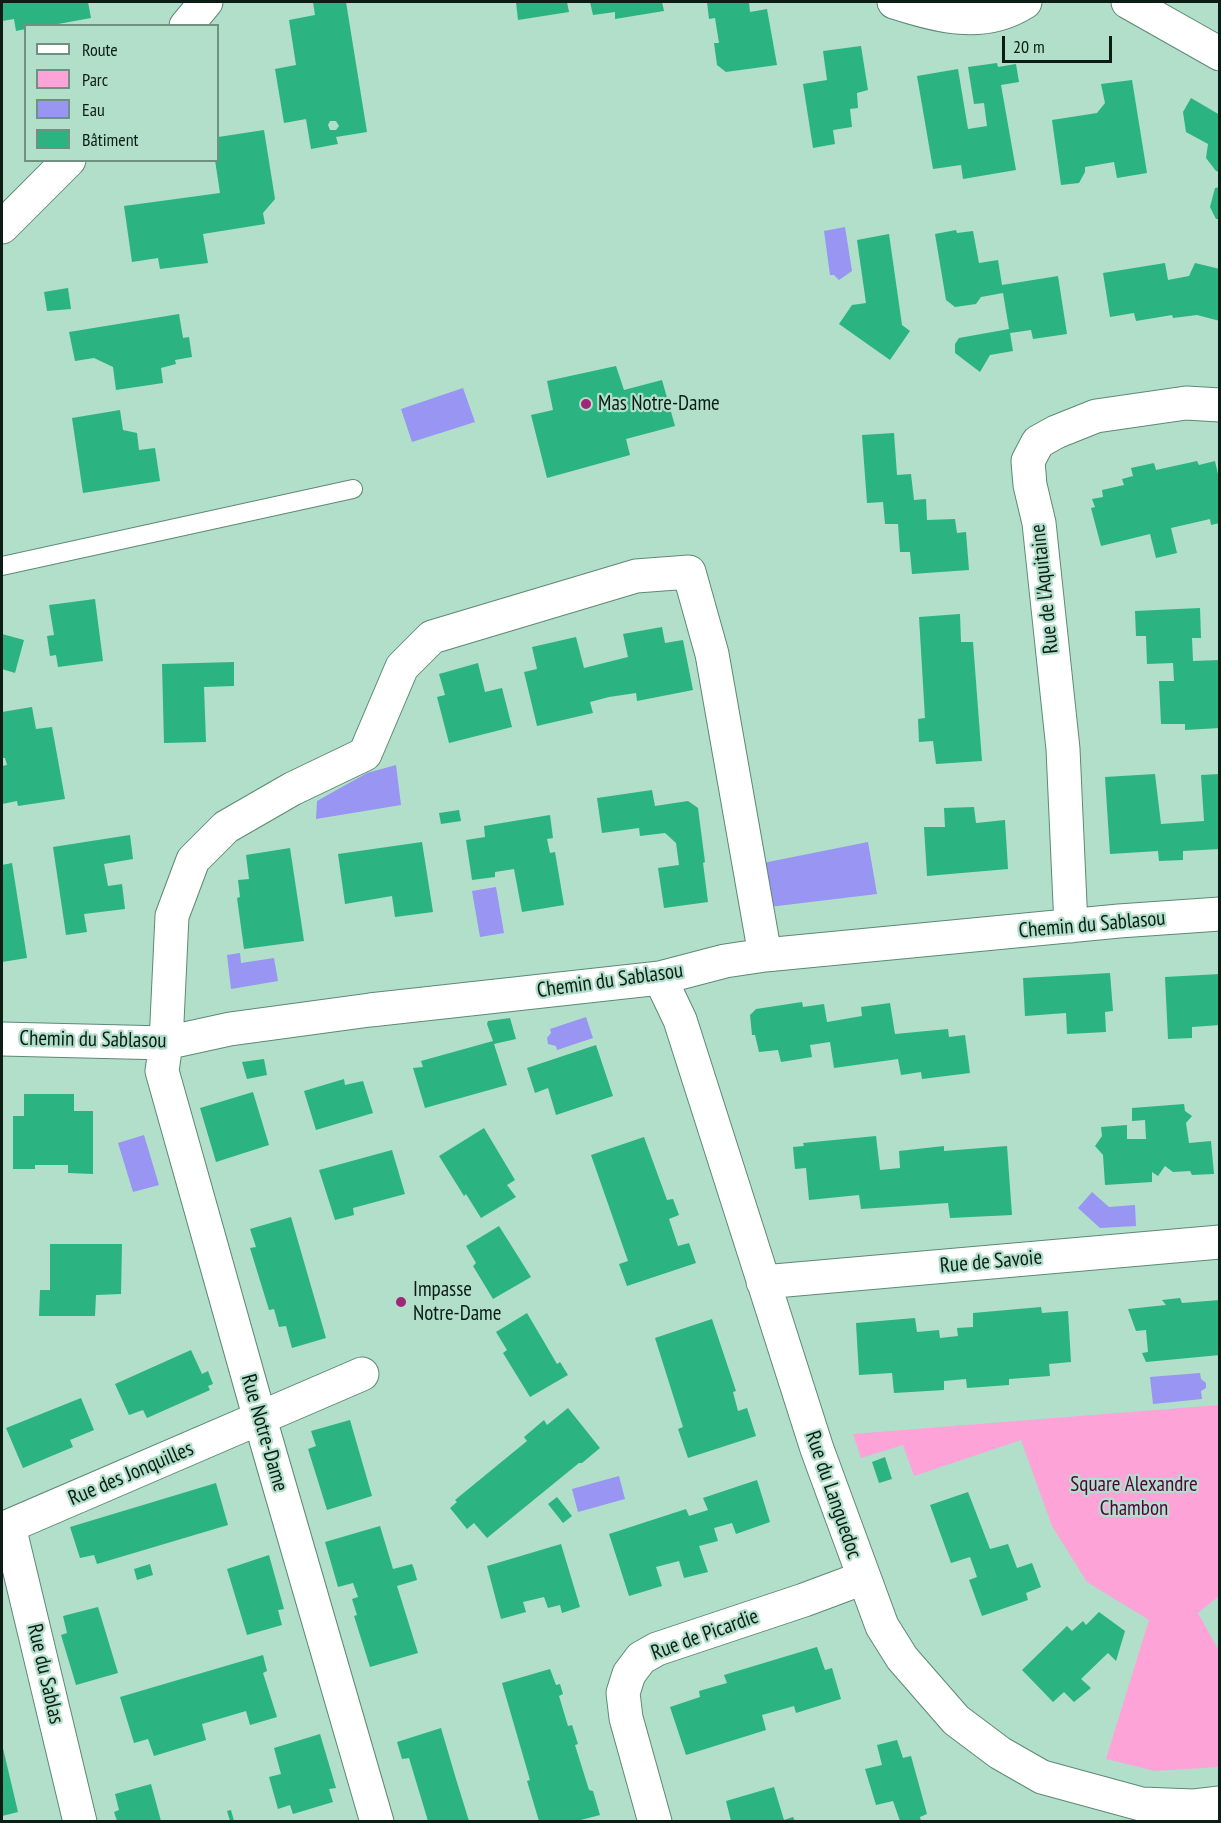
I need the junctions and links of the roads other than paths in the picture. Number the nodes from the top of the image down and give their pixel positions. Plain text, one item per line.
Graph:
1 (206, 2) edge
2 (894, 2) edge
3 (1026, 2) edge
4 (1128, 2) edge
5 (188, 24) edge
6 (1220, 54) edge
7 (67, 162) edge
8 (2, 227) edge
9 (1220, 405) edge
10 (353, 489) dead end
11 (2, 566) edge
12 (1220, 914) edge
13 (1071, 926) junction
14 (765, 955) junction
15 (660, 978) junction
16 (2, 1039) edge
17 (166, 1043) junction
18 (1220, 1242) edge
19 (763, 1282) junction
20 (362, 1374) dead end
21 (260, 1419) junction
22 (5, 1528) edge
23 (863, 1578) junction
24 (1220, 1803) edge
25 (80, 1821) edge
26 (377, 1821) edge
27 (655, 1821) edge

1 - 5 street
2 - 3 street
4 - 6 street
7 - 8 street
9 - 13 street, Rue de l'Aquitaine
10 - 11 lane
12 - 13 street, Chemin du Sablasou
13 - 14 street, Chemin du Sablasou
14 - 15 street, Chemin du Sablasou
14 - 17 street, Rue Notre-Dame
15 - 17 street, Chemin du Sablasou
15 - 19 street, Rue du Languedoc
16 - 17 street, Chemin du Sablasou
17 - 21 street, Rue Notre-Dame
18 - 19 street, Rue de Savoie
19 - 23 street, Rue du Languedoc
20 - 21 street
21 - 22 street, Rue des Jonquilles
21 - 26 street, Rue Notre-Dame
22 - 25 street, Rue du Sablas
23 - 24 street, Rue du Languedoc
23 - 27 street, Rue de Picardie

